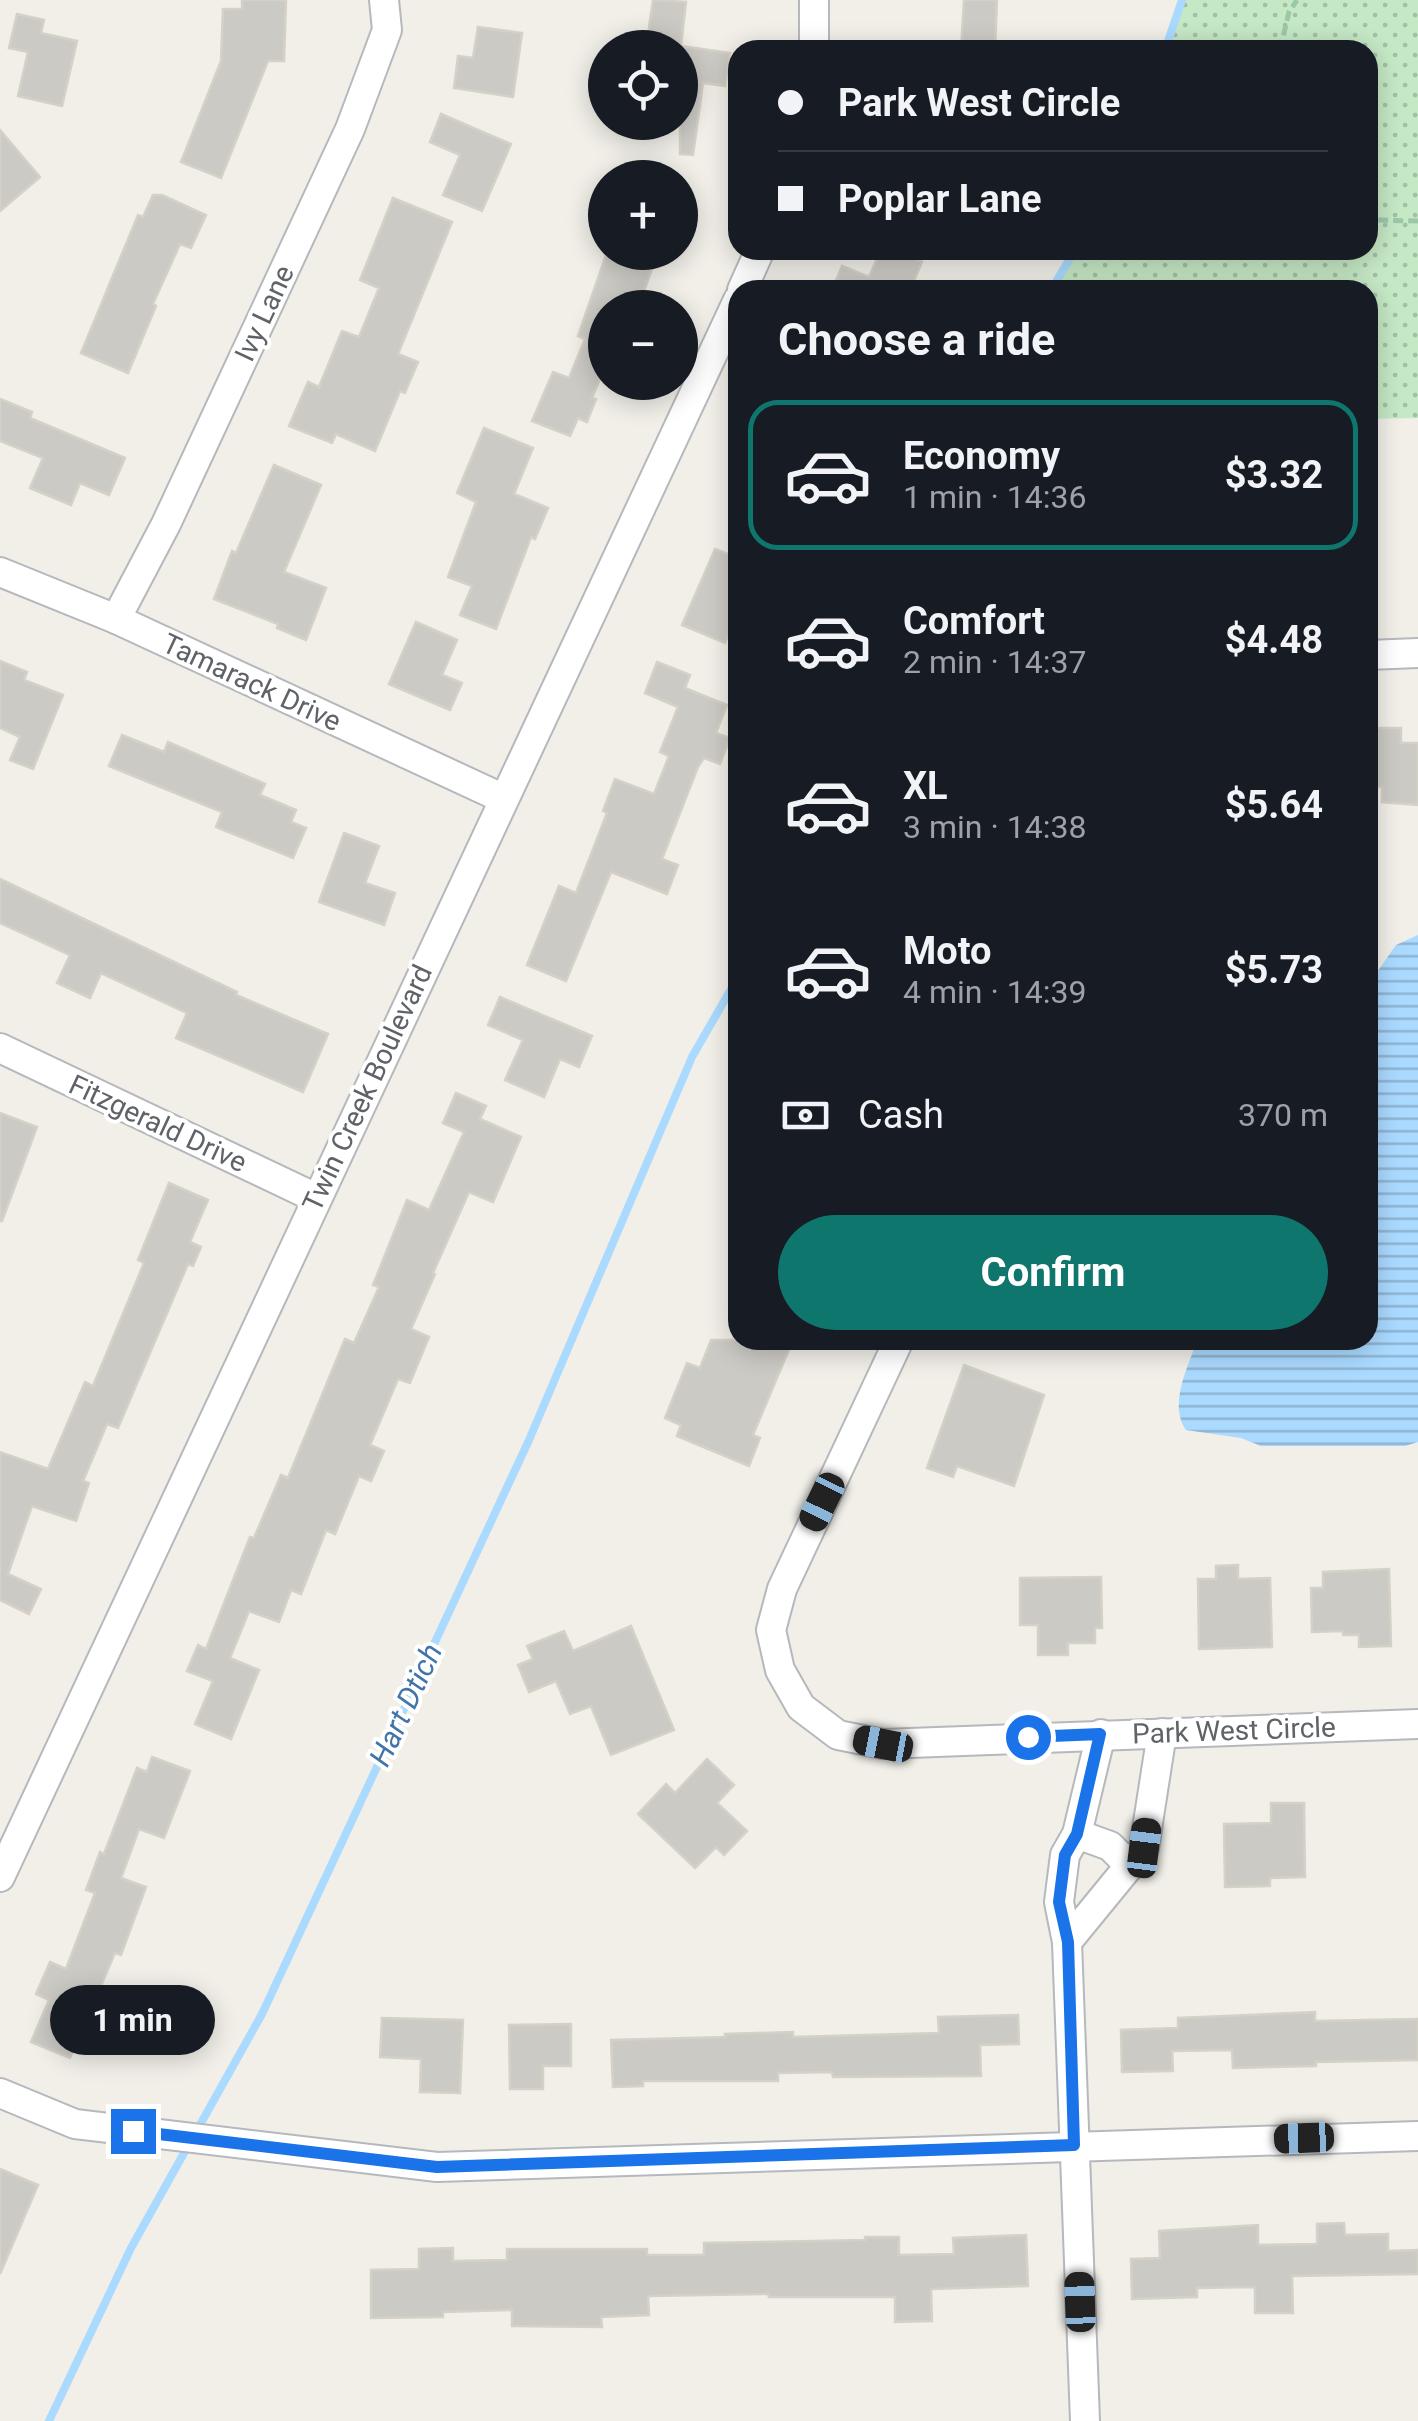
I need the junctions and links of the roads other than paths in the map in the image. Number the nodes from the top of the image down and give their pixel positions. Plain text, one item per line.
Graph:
1 (384, 0) edge
2 (814, 0) edge
3 (814, 40) edge
4 (728, 321) edge
5 (0, 572) edge
6 (116, 618) junction
7 (1418, 653) edge
8 (1378, 654) edge
9 (502, 798) junction
10 (0, 1048) edge
11 (316, 1198) junction
12 (894, 1350) edge
13 (1418, 1724) edge
14 (1162, 1733) junction
15 (1100, 1734) junction
16 (1077, 1834) junction
17 (1130, 1866) junction
18 (0, 1877) edge
19 (1068, 1942) junction
20 (0, 2093) edge
21 (1418, 2136) edge
22 (1074, 2145) junction
23 (1084, 2421) edge

1 - 6 street, Ivy Lane
2 - 3 street
4 - 9 street, Twin Creek Boulevard
5 - 6 street, Tamarack Drive
6 - 9 street, Tamarack Drive
7 - 8 street
9 - 11 street, Twin Creek Boulevard
10 - 11 street, Fitzgerald Drive
11 - 18 street, Twin Creek Boulevard
12 - 15 street, Park West Circle
13 - 14 street, Park West Circle
14 - 15 street, Park West Circle
14 - 17 street
15 - 16 street
16 - 17 street
16 - 19 street
17 - 19 street
19 - 22 street
20 - 22 street
21 - 22 street
22 - 23 street

